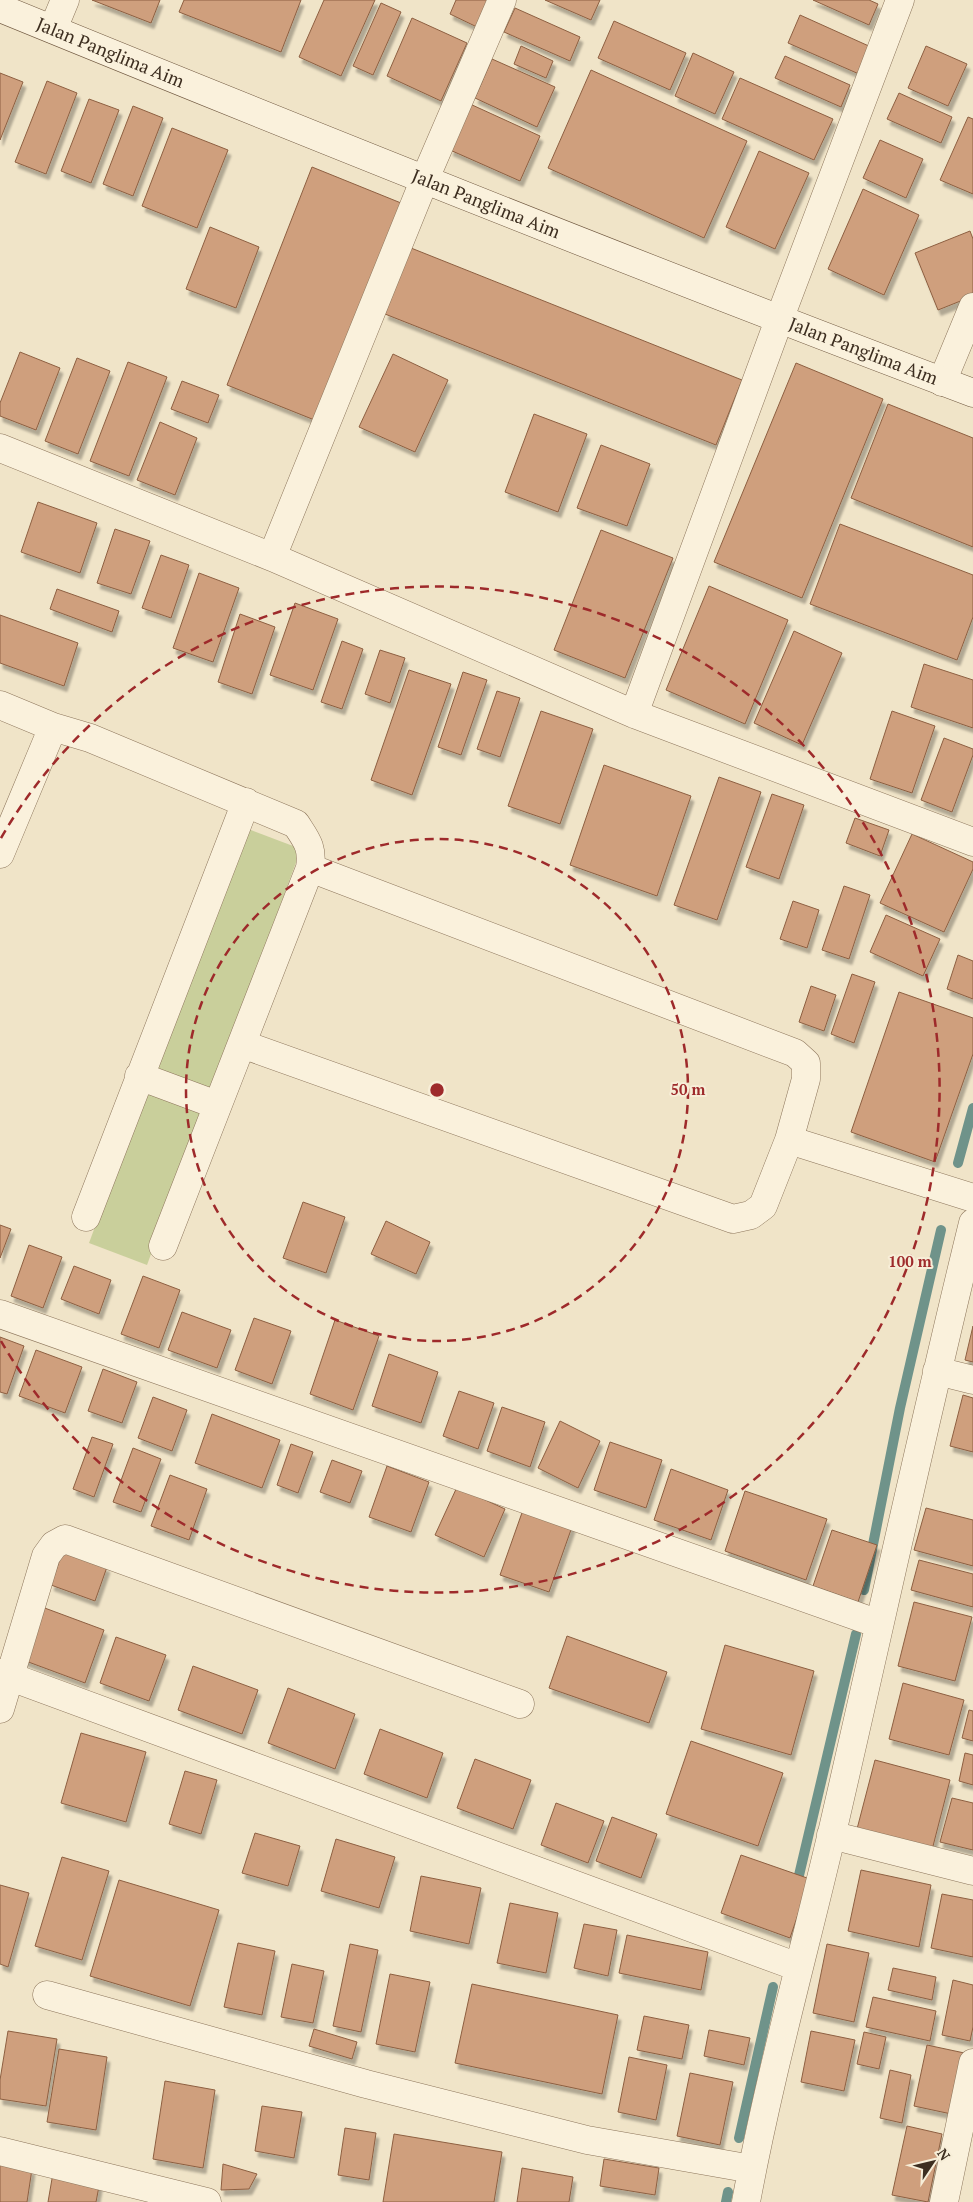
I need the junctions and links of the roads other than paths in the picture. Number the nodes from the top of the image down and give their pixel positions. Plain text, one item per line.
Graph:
1 (65, 0) edge
2 (502, 0) edge
3 (900, 0) edge
4 (0, 8) edge
5 (53, 29) junction
6 (424, 181) junction
7 (973, 306) edge
8 (779, 320) junction
9 (942, 382) junction
10 (973, 393) edge
11 (0, 448) edge
12 (272, 557) junction
13 (0, 704) edge
14 (634, 714) junction
15 (53, 727) junction
16 (246, 802) junction
17 (973, 842) edge
18 (0, 854) edge
19 (310, 868) junction
20 (242, 1044) junction
21 (139, 1076) junction
22 (217, 1105) junction
23 (789, 1140) junction
24 (973, 1198) edge
25 (86, 1217) dead end
26 (973, 1223) edge
27 (163, 1246) dead end
28 (0, 1314) edge
29 (937, 1370) junction
30 (973, 1380) edge
31 (879, 1624) junction
32 (5, 1674) edge
33 (520, 1704) dead end
34 (0, 1709) edge
35 (831, 1835) junction
36 (973, 1871) edge
37 (798, 1967) junction
38 (47, 1995) dead end
39 (973, 2063) edge
40 (966, 2128) edge
41 (0, 2151) edge
42 (752, 2168) junction
43 (122, 2191) edge
44 (207, 2202) edge
45 (746, 2202) edge
46 (944, 2202) edge

1 - 5 street
2 - 6 street
3 - 8 street
4 - 5 street, Jalan Panglima Aim
5 - 6 street, Jalan Panglima Aim
6 - 8 street, Jalan Panglima Aim
6 - 12 street
7 - 9 street
8 - 9 street, Jalan Panglima Aim
8 - 14 street
9 - 10 street, Jalan Panglima Aim
11 - 12 street
12 - 14 street
13 - 15 street
14 - 17 street
15 - 16 street
15 - 18 street
16 - 19 street
16 - 21 street
19 - 20 street
19 - 23 street
20 - 22 street
20 - 23 street
21 - 22 street
21 - 25 street
22 - 27 street
23 - 24 street
26 - 29 street
28 - 31 street
29 - 30 street
29 - 31 street
31 - 35 street
32 - 33 street
32 - 34 street
32 - 37 street
35 - 36 street
35 - 37 street
37 - 42 street
38 - 42 street
39 - 40 street
40 - 46 street
41 - 43 street
42 - 45 street
43 - 44 street

